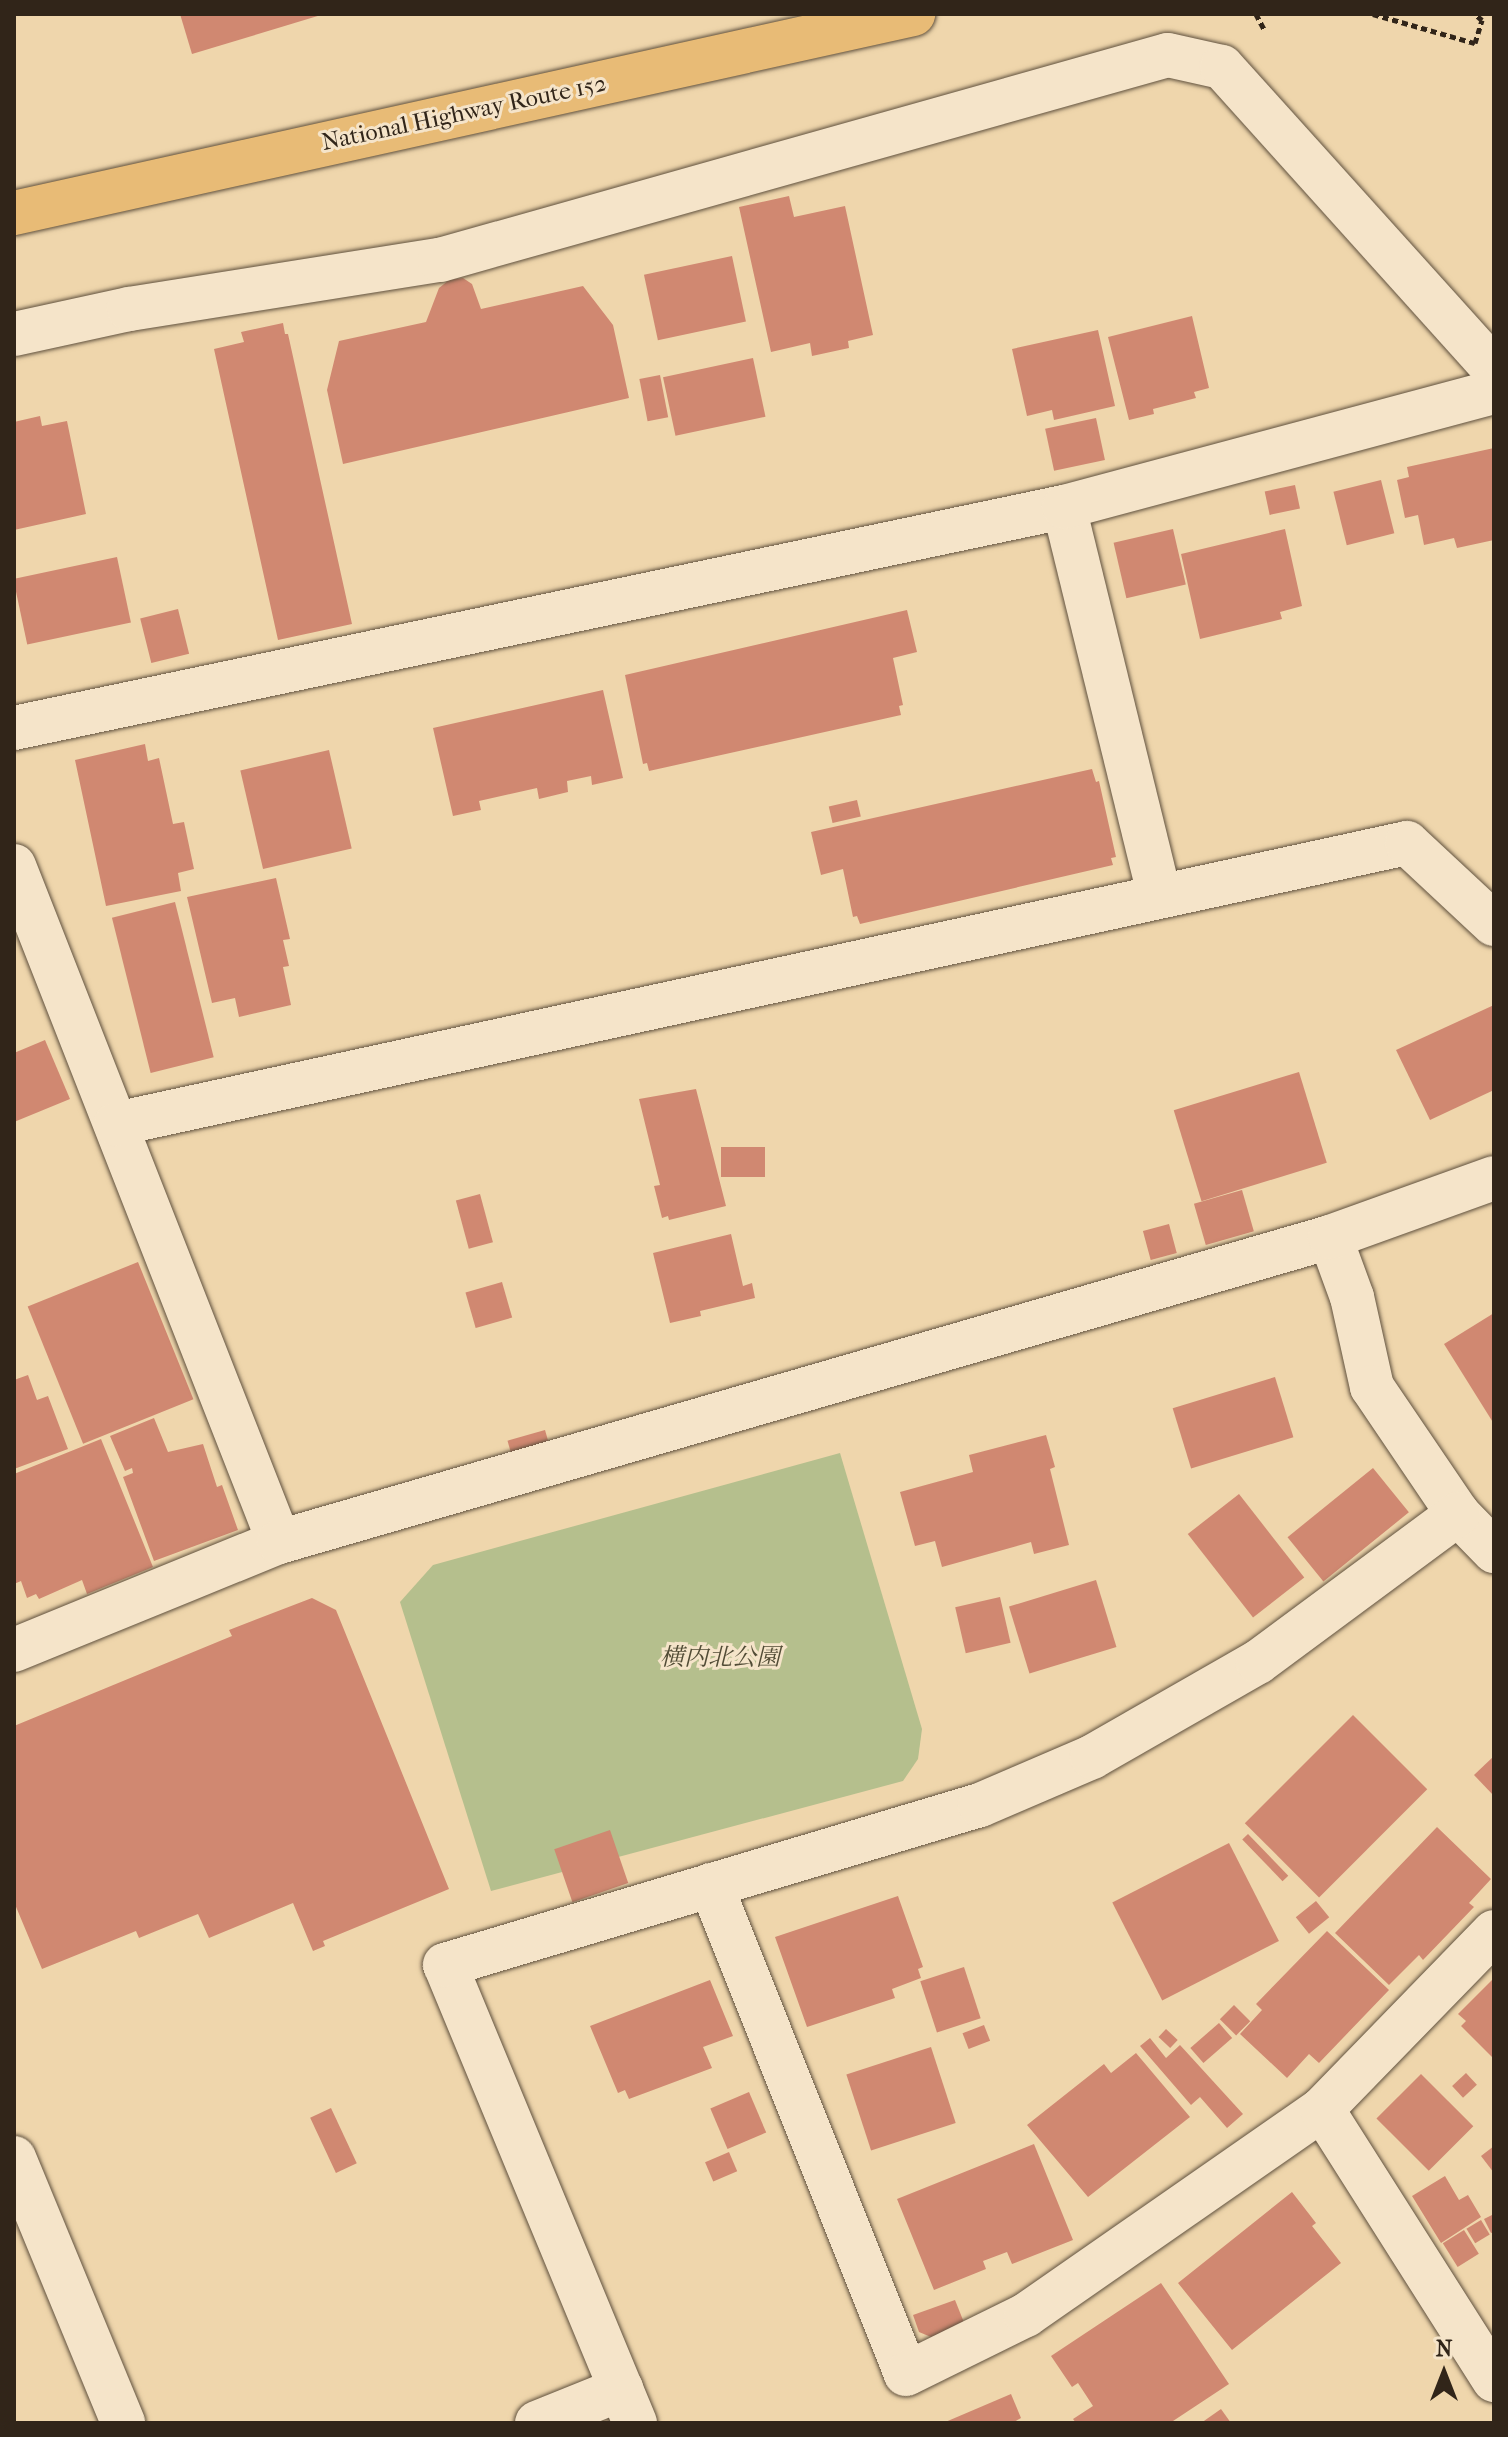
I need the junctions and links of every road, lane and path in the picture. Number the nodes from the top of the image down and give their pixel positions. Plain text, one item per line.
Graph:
1 (913, 14) edge
2 (1373, 14) edge
3 (1475, 14) edge
4 (14, 213) edge
5 (14, 334) edge
6 (1494, 369) edge
7 (1494, 392) edge
8 (1064, 507) junction
9 (14, 728) edge
10 (14, 866) edge
11 (1159, 895) junction
12 (1494, 924) edge
13 (116, 1124) junction
14 (1494, 1178) edge
15 (1330, 1237) junction
16 (1458, 1514) junction
17 (279, 1542) junction
18 (1494, 1551) edge
19 (14, 1650) edge
20 (711, 1885) junction
21 (1494, 1932) edge
22 (1322, 2109) junction
23 (14, 2158) edge
24 (1494, 2380) edge
25 (628, 2406) edge
26 (123, 2423) edge
27 (537, 2423) edge

1 - 4 highway, National Highway Route 152
2 - 3 path
5 - 6 street
7 - 8 street
8 - 9 street
8 - 11 street
10 - 13 street
11 - 12 street
11 - 13 street
13 - 17 street
14 - 15 street
15 - 16 street
15 - 17 street
16 - 18 street
16 - 20 street
17 - 19 street
20 - 22 street
20 - 25 street
21 - 22 street
22 - 24 street
23 - 26 street
25 - 27 street

